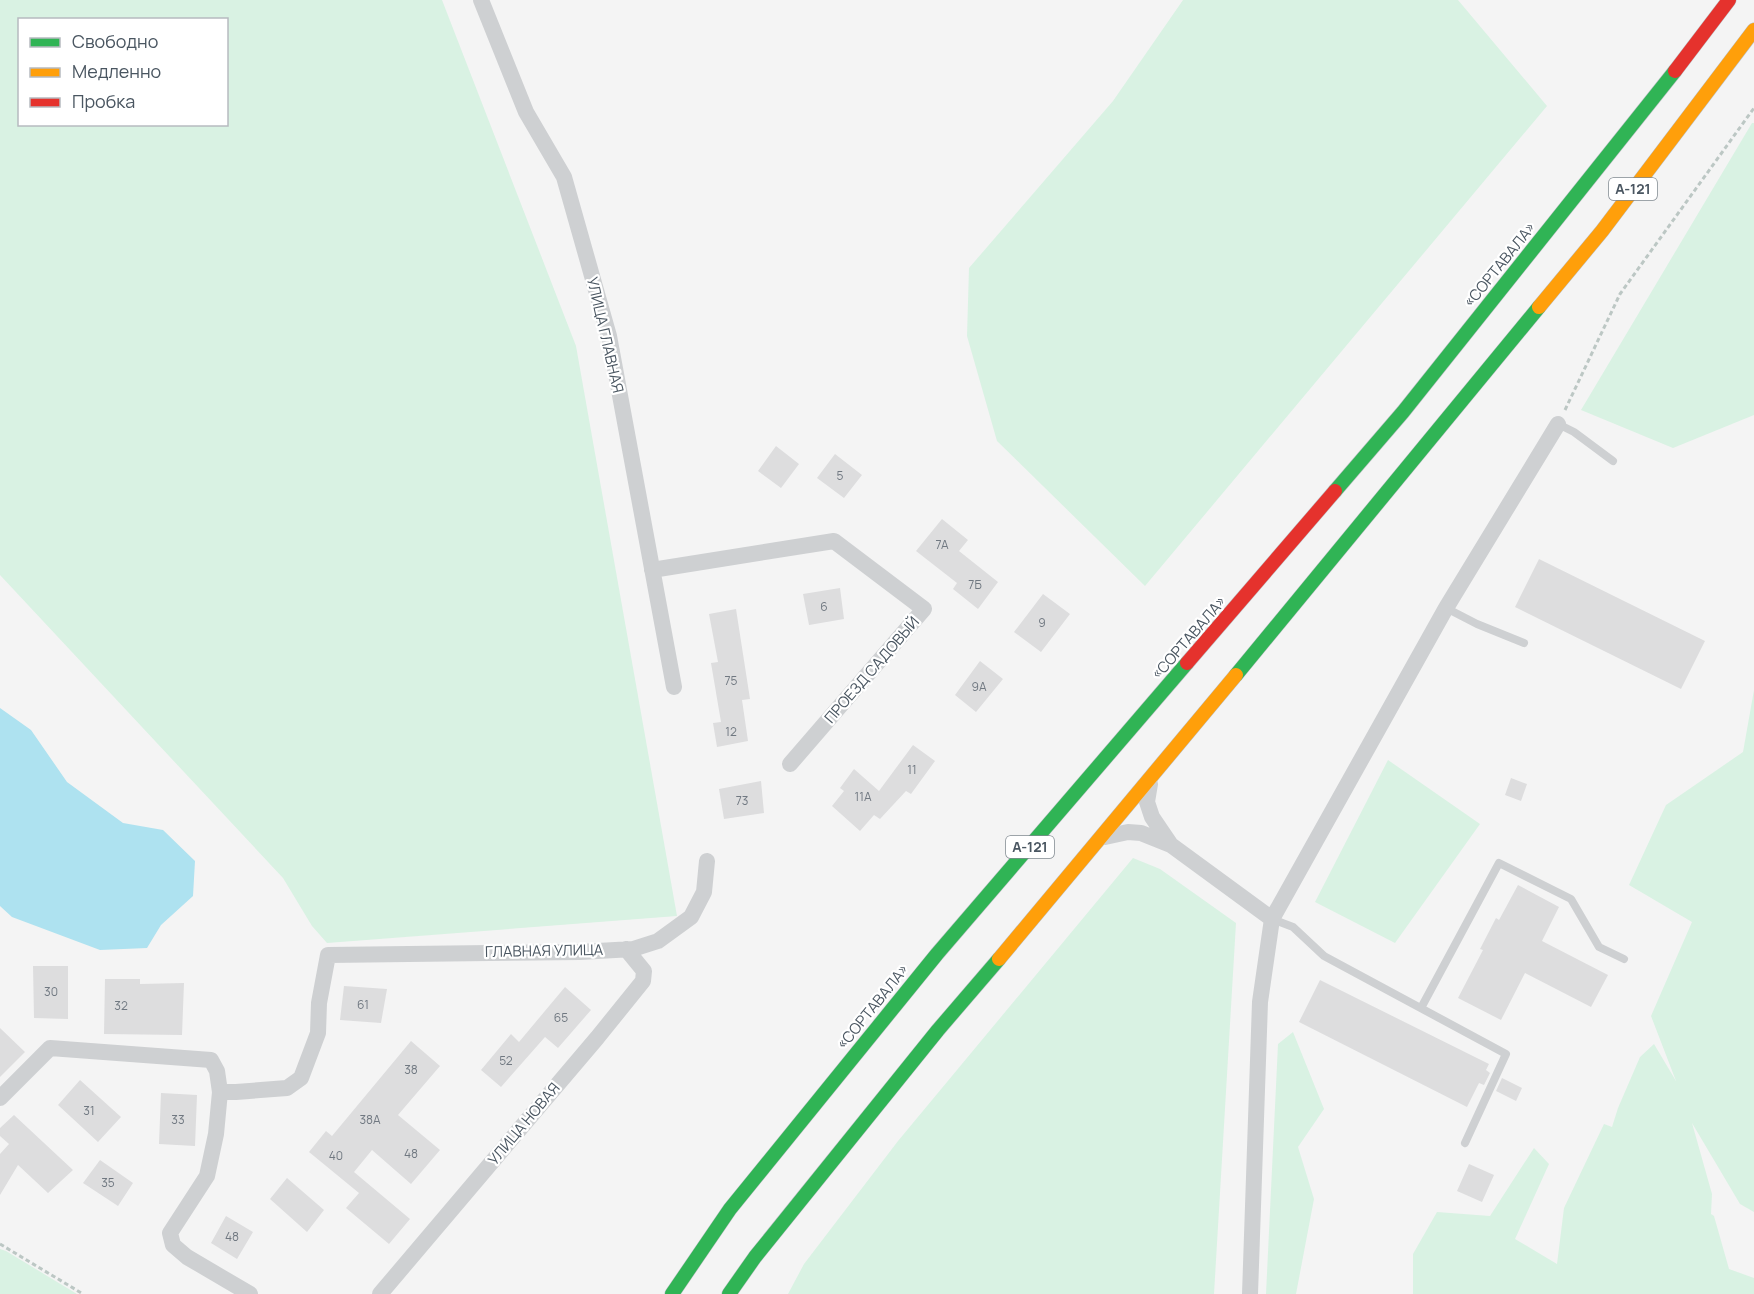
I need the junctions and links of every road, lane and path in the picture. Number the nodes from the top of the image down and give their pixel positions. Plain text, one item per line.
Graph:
1 (481, 0) edge
2 (1728, 0) edge
3 (1754, 30) edge
4 (1754, 108) edge
5 (1558, 424) junction
6 (1613, 461) dead end
7 (652, 570) junction
8 (1446, 608) junction
9 (1524, 643) dead end
10 (674, 687) dead end
11 (790, 764) dead end
12 (1152, 777) junction
13 (1101, 838) junction
14 (1171, 845) junction
15 (707, 861) dead end
16 (1272, 919) junction
17 (626, 949) junction
18 (1624, 959) dead end
19 (1421, 1008) junction
20 (220, 1092) junction
21 (0, 1098) edge
22 (1465, 1143) dead end
23 (0, 1244) edge
24 (83, 1294) edge
25 (250, 1294) edge
26 (380, 1294) edge
27 (672, 1294) edge
28 (729, 1294) edge
29 (1250, 1294) edge

1 - 7 street, УЛИЦА ГЛАВНАЯ
2 - 27 highway, «СОРТАВАЛА» / А-121
3 - 12 highway, А-121
4 - 5 path
5 - 6 lane
5 - 8 street
7 - 10 street, УЛИЦА ГЛАВНАЯ
7 - 11 street, ПРОЕЗД САДОВЫЙ
8 - 9 lane
8 - 16 street
12 - 13 highway, А-121
12 - 14 street
13 - 14 street
13 - 28 highway, А-121
14 - 16 street
15 - 17 street, ГЛАВНАЯ УЛИЦА
16 - 19 lane
16 - 29 street
17 - 20 street, ГЛАВНАЯ УЛИЦА
17 - 26 street, УЛИЦА НОВАЯ
18 - 19 lane
19 - 22 lane
20 - 21 street
20 - 25 street
23 - 24 path

